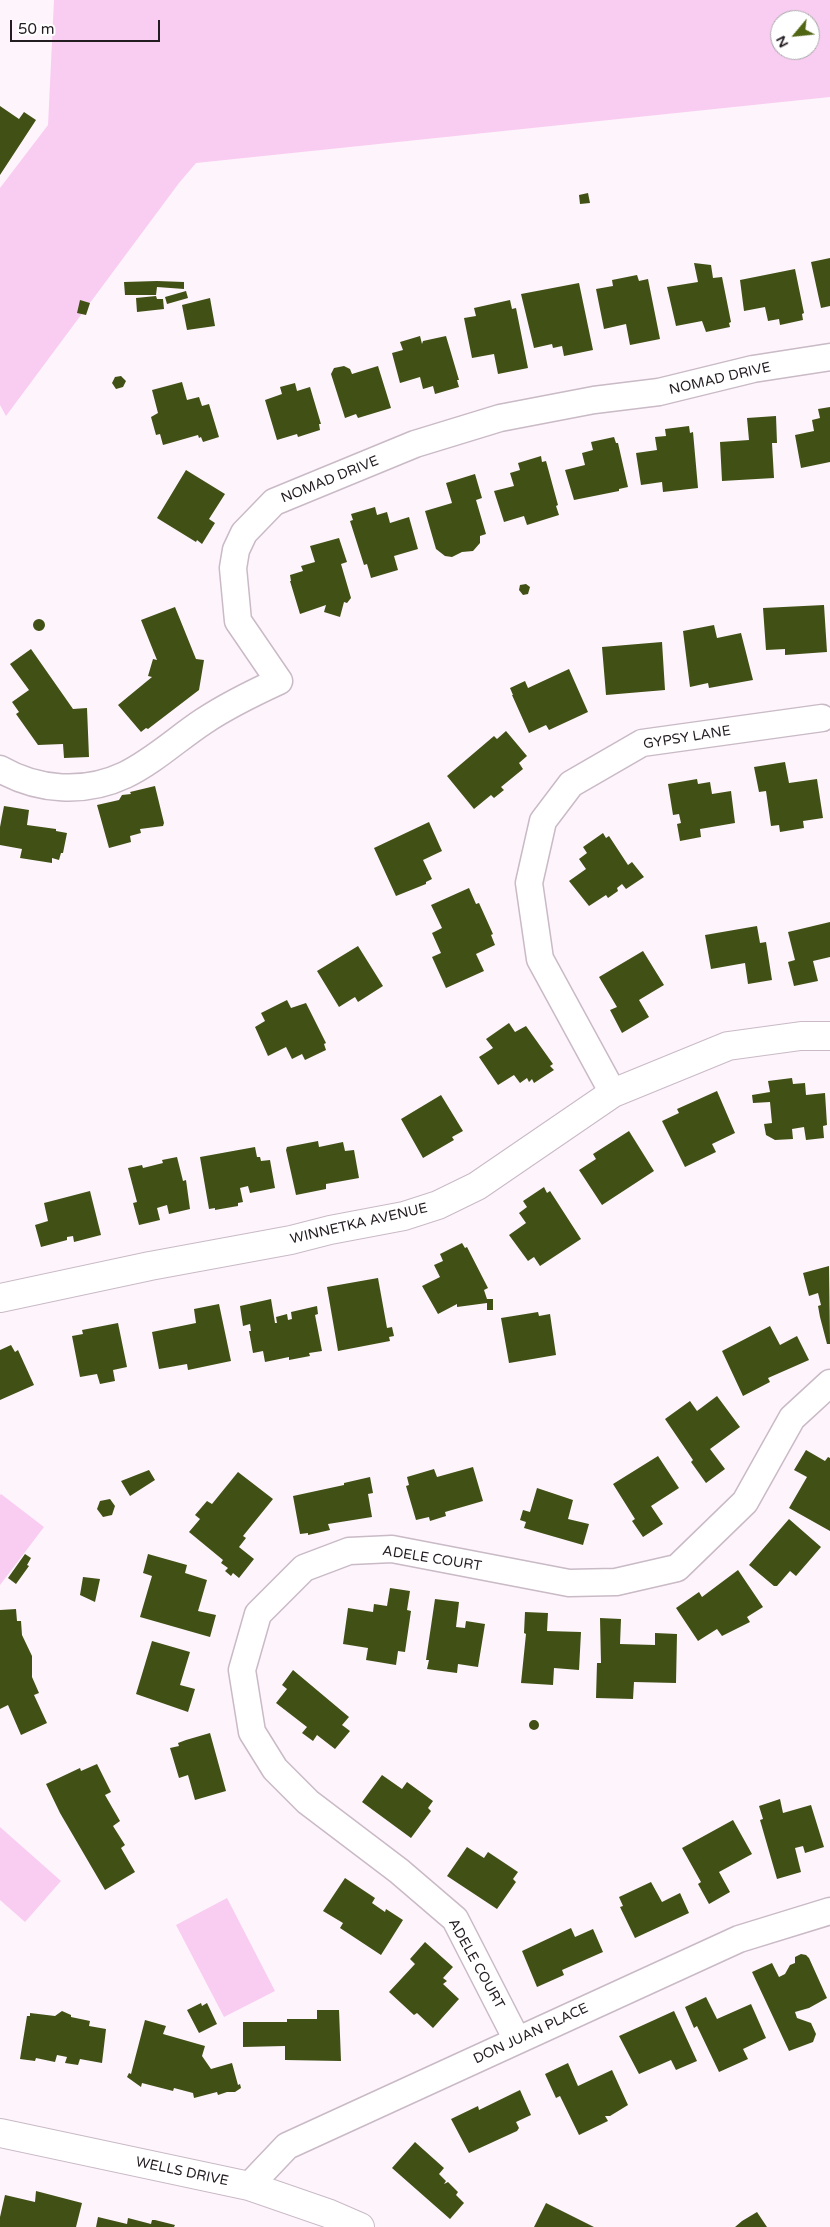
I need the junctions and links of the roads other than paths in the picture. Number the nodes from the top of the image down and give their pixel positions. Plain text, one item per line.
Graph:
1 (830, 357) edge
2 (822, 718) dead end
3 (0, 769) edge
4 (830, 1036) edge
5 (613, 1093) junction
6 (0, 1298) edge
7 (830, 1383) edge
8 (830, 1911) edge
9 (517, 2040) junction
10 (0, 2133) edge
11 (249, 2186) junction
12 (360, 2227) edge

1 - 3 street, NOMAD DRIVE
2 - 5 street, GYPSY LANE
4 - 5 main road, WINNETKA AVENUE
5 - 6 main road, WINNETKA AVENUE
7 - 9 street, ADELE COURT
8 - 9 street, DON JUAN PLACE
9 - 11 street, DON JUAN PLACE
10 - 11 main road, WELLS DRIVE
11 - 12 main road, WELLS DRIVE

